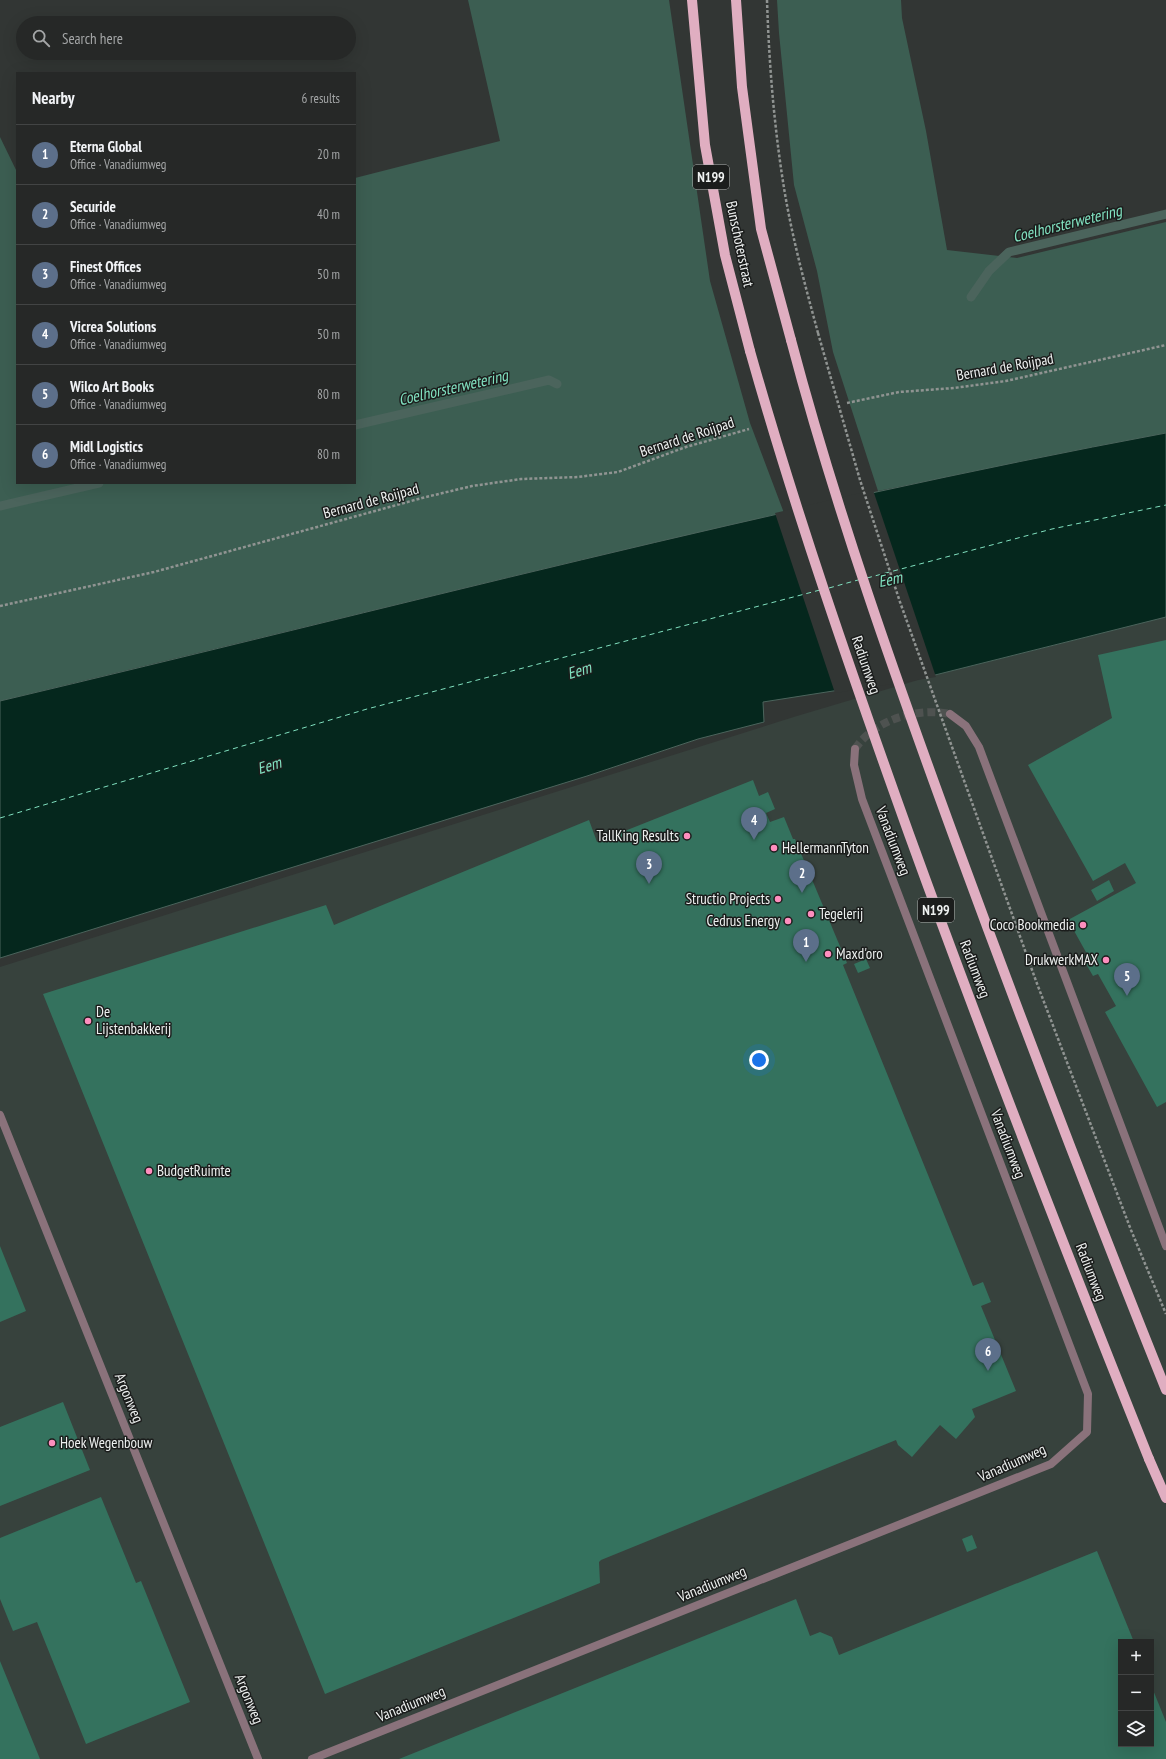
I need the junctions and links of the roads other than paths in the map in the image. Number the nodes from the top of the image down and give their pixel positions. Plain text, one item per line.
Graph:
1 (692, 0) edge
2 (736, 0) edge
3 (791, 340) joint
4 (750, 351) joint
5 (950, 714) tunnel mouth
6 (855, 749) tunnel mouth
7 (0, 1115) edge
8 (1166, 1246) edge
9 (1166, 1390) edge
10 (1166, 1498) edge
11 (258, 1759) edge
12 (312, 1759) edge

1 - 4 main road, Bunschoterstraat / N199
2 - 3 main road, Bunschoterstraat / N199
3 - 9 main road, Radiumweg / N199, bridge
4 - 10 main road, Radiumweg / N199, bridge
5 - 8 street
6 - 12 street, Vanadiumweg
7 - 11 street, Argonweg

